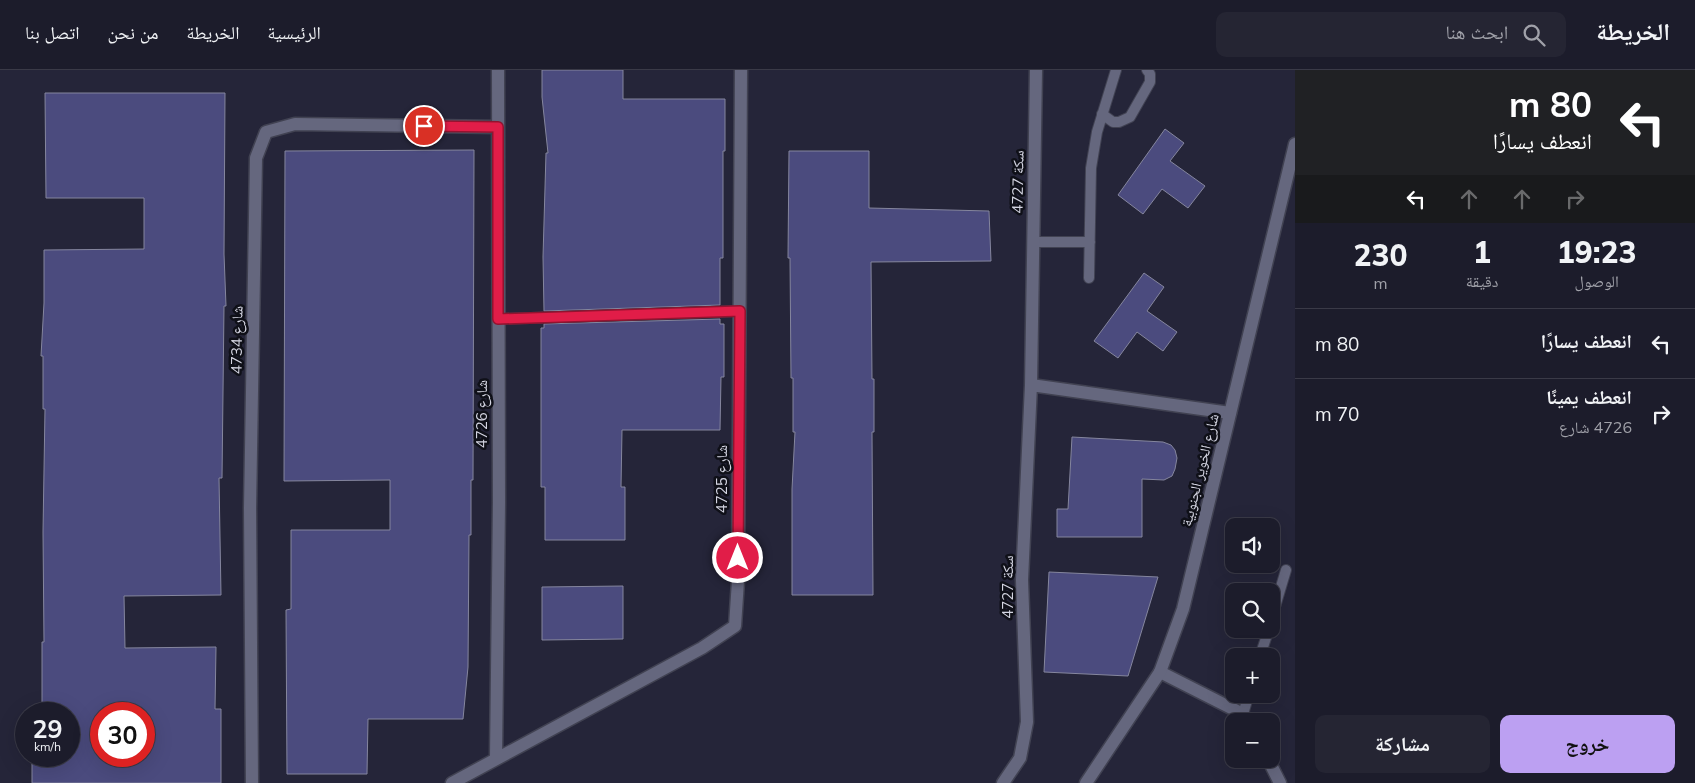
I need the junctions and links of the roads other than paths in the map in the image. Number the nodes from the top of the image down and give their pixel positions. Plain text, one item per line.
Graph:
1 (498, 70) edge
2 (741, 70) edge
3 (1036, 70) edge
4 (1116, 70) edge
5 (1147, 70) edge
6 (1102, 114) junction
7 (498, 127) junction
8 (1295, 144) edge
9 (1033, 242) junction
10 (1090, 242) junction
11 (1089, 278) dead end
12 (740, 311) junction
13 (498, 319) junction
14 (1031, 385) junction
15 (1230, 413) junction
16 (1286, 570) dead end
17 (1280, 590) edge
18 (1160, 672) junction
19 (1236, 713) edge
20 (496, 758) junction
21 (1272, 768) edge
22 (252, 783) edge
23 (452, 783) edge
24 (1003, 783) edge
25 (1086, 783) edge
26 (1280, 783) edge

1 - 7 street, 4726 شارع
2 - 12 street, 4725 شارع
3 - 9 street, سكة 4727
4 - 6 lane
5 - 6 lane
6 - 10 lane
7 - 13 street, 4726 شارع
7 - 22 street, 4734 شارع
8 - 15 street, شارع الخوير الجنوبية
9 - 10 lane
9 - 14 street, سكة 4727
10 - 11 lane
12 - 13 lane
12 - 20 street, 4725 شارع
13 - 20 street, 4726 شارع
14 - 15 street
14 - 24 street, سكة 4727
15 - 18 street, شارع الخوير الجنوبية
16 - 17 lane
18 - 19 street
18 - 25 street, شارع الخوير الجنوبية
20 - 23 street, 4725 شارع
21 - 26 street

